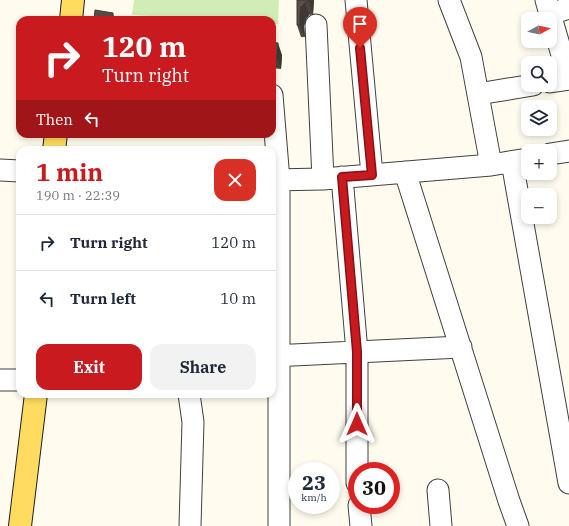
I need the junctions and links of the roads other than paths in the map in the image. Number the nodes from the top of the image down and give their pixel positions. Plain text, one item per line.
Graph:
1 (73, 0) edge
2 (82, 0) edge
3 (356, 0) edge
4 (449, 0) edge
5 (555, 7) edge
6 (71, 16) edge
7 (80, 16) edge
8 (316, 25) dead end
9 (569, 79) edge
10 (557, 81) edge
11 (521, 87) edge
12 (478, 94) junction
13 (569, 151) edge
14 (557, 153) edge
15 (520, 160) edge
16 (491, 165) junction
17 (0, 170) edge
18 (16, 171) edge
19 (405, 172) junction
20 (372, 175) junction
21 (332, 178) junction
22 (276, 180) edge
23 (461, 347) junction
24 (357, 352) junction
25 (276, 356) edge
26 (0, 380) edge
27 (16, 380) edge
28 (24, 398) edge
29 (36, 398) edge
30 (190, 398) edge
31 (276, 398) edge
32 (357, 462) edge
33 (569, 483) edge
34 (438, 490) dead end
35 (360, 514) edge
36 (9, 526) edge
37 (20, 526) edge
38 (190, 526) edge
39 (278, 526) edge
40 (361, 526) edge
41 (441, 526) edge
42 (518, 526) edge

1 - 6 main road
2 - 7 main road
3 - 20 street
4 - 12 street
5 - 9 street
8 - 21 street
9 - 10 street
11 - 12 street
12 - 16 street
13 - 14 street
15 - 16 street
15 - 33 street
16 - 19 street
17 - 18 street
19 - 20 street
19 - 23 street
20 - 21 street
21 - 22 street
21 - 24 street
23 - 24 street
23 - 42 street
24 - 25 street
24 - 32 street
26 - 27 street
28 - 36 main road
29 - 37 main road
30 - 38 street
31 - 39 street
34 - 41 street
35 - 40 street

